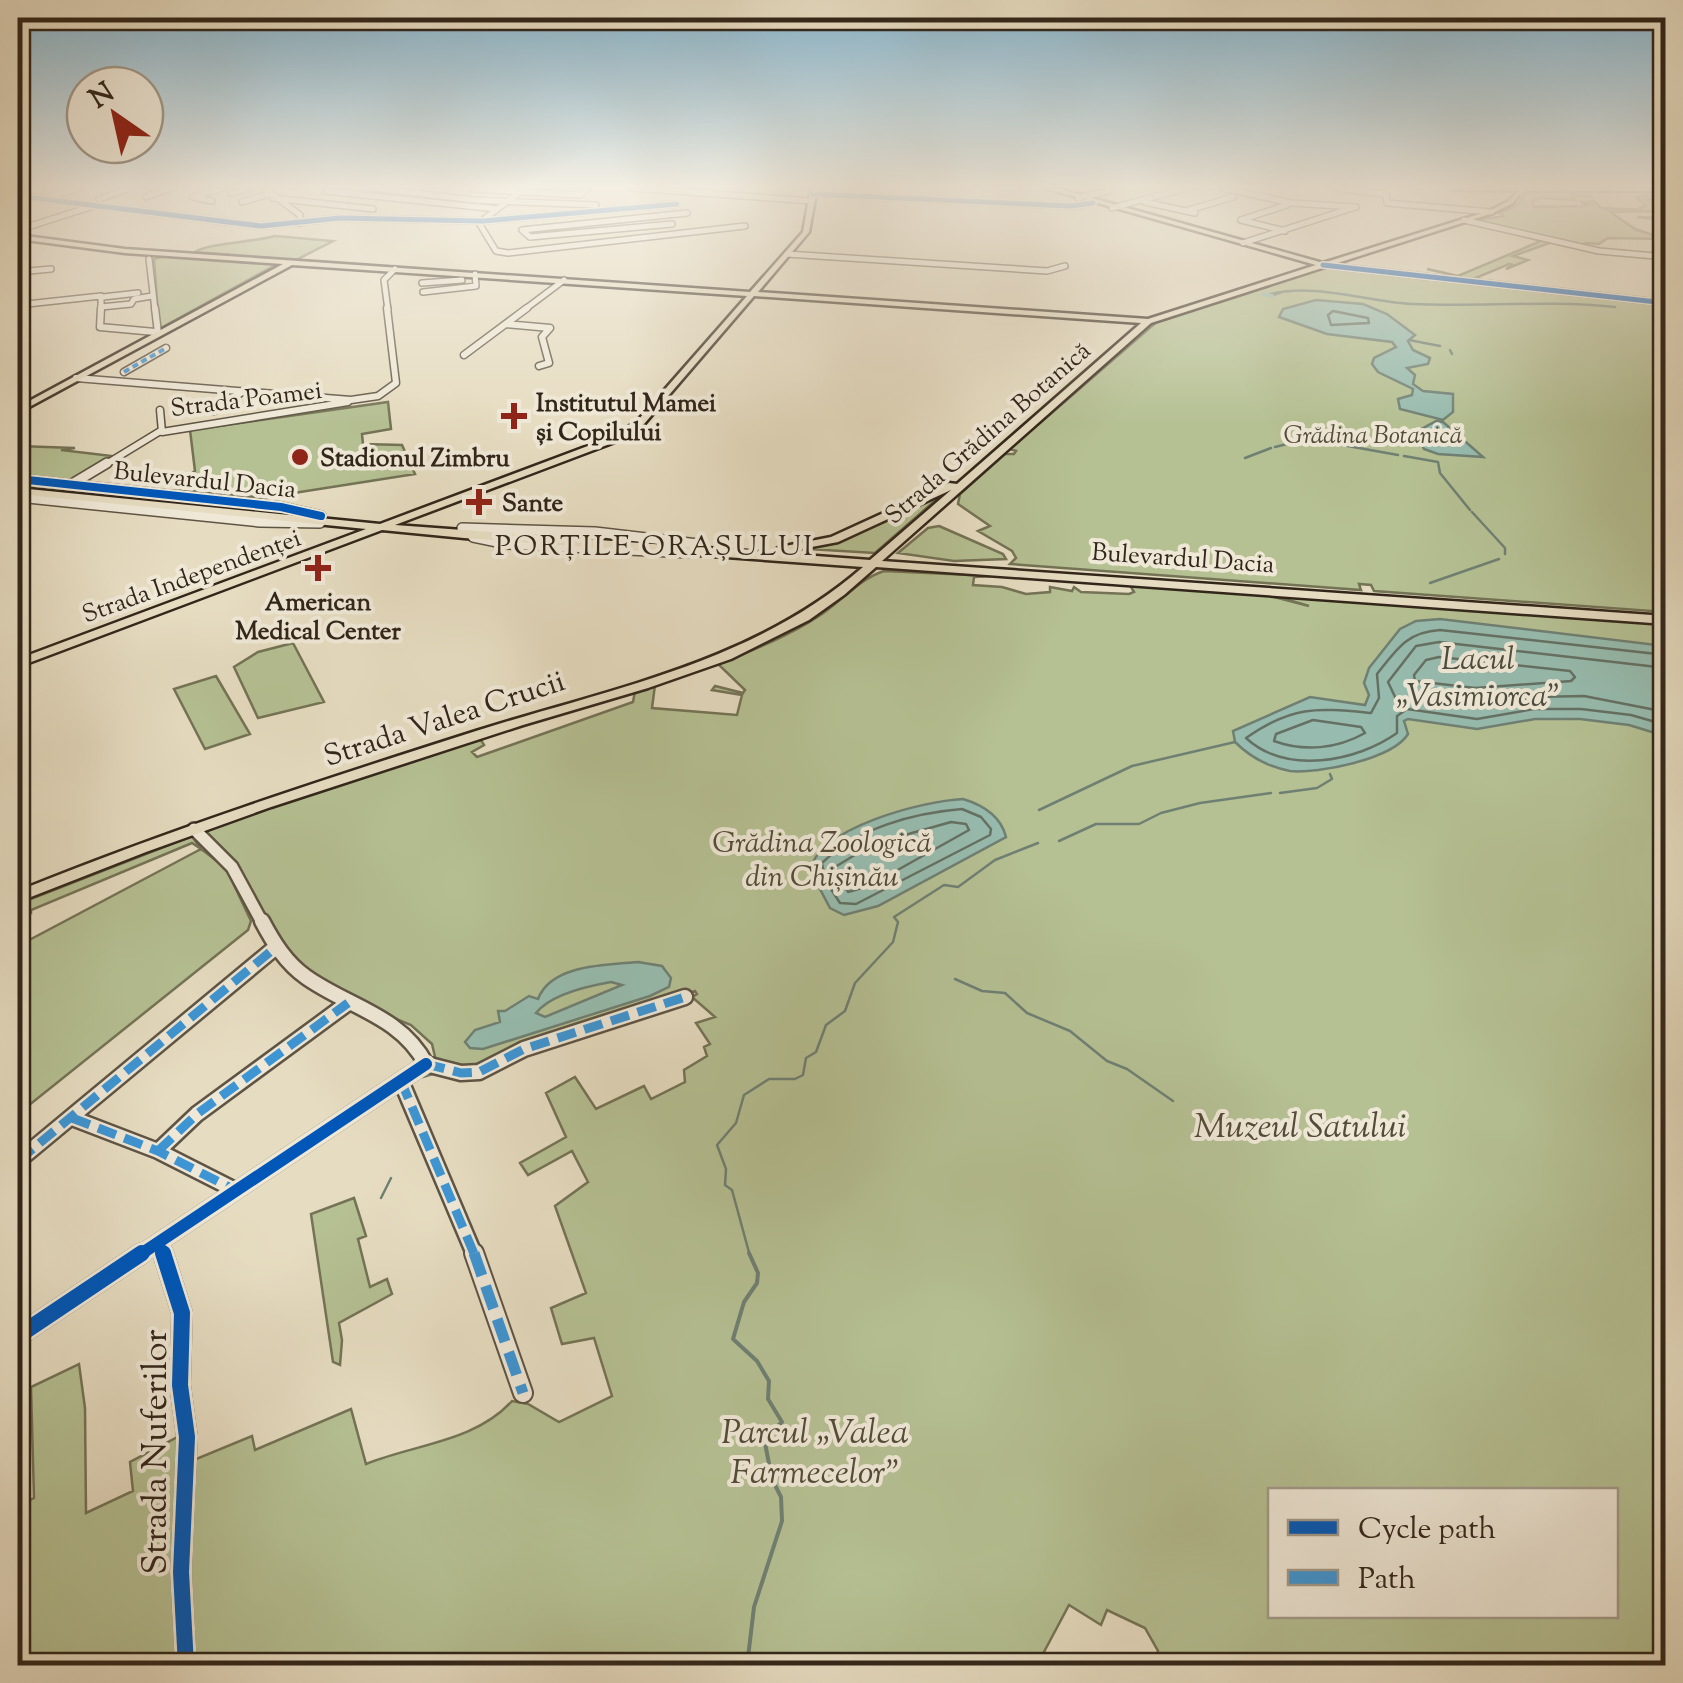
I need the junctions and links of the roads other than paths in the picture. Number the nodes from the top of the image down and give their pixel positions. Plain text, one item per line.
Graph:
1 (1065, 266) dead end
2 (150, 267) edge
3 (283, 267) edge
4 (359, 267) edge
5 (776, 267) edge
6 (968, 267) edge
7 (1318, 267) edge
8 (1337, 267) edge
9 (51, 268) dead end
10 (395, 269) junction
11 (18, 272) edge
12 (473, 276) junction
13 (564, 280) junction
14 (422, 283) dead end
15 (424, 292) dead end
16 (152, 294) junction
17 (752, 294) junction
18 (102, 296) junction
19 (1666, 303) edge
20 (18, 306) edge
21 (101, 308) junction
22 (1148, 321) junction
23 (506, 324) junction
24 (158, 332) junction
25 (166, 348) dead end
26 (464, 356) dead end
27 (539, 366) dead end
28 (124, 372) dead end
29 (84, 376) junction
30 (245, 390) junction
31 (351, 400) junction
32 (18, 409) edge
33 (160, 410) dead end
34 (214, 411) dead end
35 (162, 430) junction
36 (970, 477) junction
37 (71, 485) junction
38 (18, 488) edge
39 (320, 520) junction
40 (394, 524) junction
41 (380, 529) junction
42 (463, 532) junction
43 (778, 554) junction
44 (876, 562) junction
45 (1666, 617) edge
46 (18, 663) edge
47 (194, 829) junction
48 (18, 897) edge
49 (276, 946) junction
50 (685, 997) dead end
51 (348, 1003) junction
52 (426, 1064) junction
53 (401, 1081) junction
54 (72, 1118) junction
55 (158, 1151) junction
56 (18, 1161) edge
57 (233, 1189) junction
58 (157, 1244) junction
59 (18, 1336) edge
60 (523, 1393) dead end
61 (186, 1666) edge

1 - 6 street
2 - 16 street
3 - 24 main road
4 - 10 main road
5 - 17 main road, Strada Independenței
7 - 22 main road, Strada Grădina Botanică
8 - 19 street
9 - 11 street
10 - 12 main road
10 - 31 street
12 - 13 main road
12 - 14 street
12 - 15 street
13 - 17 main road
13 - 23 street
16 - 18 street
16 - 21 street
16 - 24 street
17 - 22 main road
17 - 40 main road, Strada Independenței
18 - 20 street
18 - 21 street
21 - 24 street
22 - 36 main road, Strada Grădina Botanică
23 - 26 street
23 - 27 street
24 - 29 main road
25 - 28 street
29 - 30 street
29 - 32 main road
30 - 31 street
30 - 34 street
31 - 35 street, Strada Poamei
33 - 35 street, Strada Poamei
35 - 37 street
36 - 43 main road
36 - 44 main road, Strada Grădina Botanică
37 - 38 street, Bulevardul Dacia
37 - 39 street, Bulevardul Dacia
38 - 39 main road, Bulevardul Dacia
39 - 40 main road, Bulevardul Dacia
39 - 41 main road, Bulevardul Dacia
40 - 41 main road, Strada Independenței
40 - 42 main road, Bulevardul Dacia
41 - 42 main road, Bulevardul Dacia
41 - 46 main road, Strada Independenței
42 - 43 main road, Bulevardul Dacia
43 - 44 main road, Bulevardul Dacia
44 - 45 main road, Bulevardul Dacia
44 - 47 main road, Strada Valea Crucii
47 - 48 main road, Strada Valea Crucii
47 - 49 street
49 - 51 street
49 - 54 street
50 - 52 street
51 - 52 street
51 - 55 street
52 - 53 street
53 - 57 street
53 - 60 street
54 - 55 street
54 - 56 street
55 - 57 street
57 - 58 street
58 - 59 street
58 - 61 street, Strada Nuferilor

